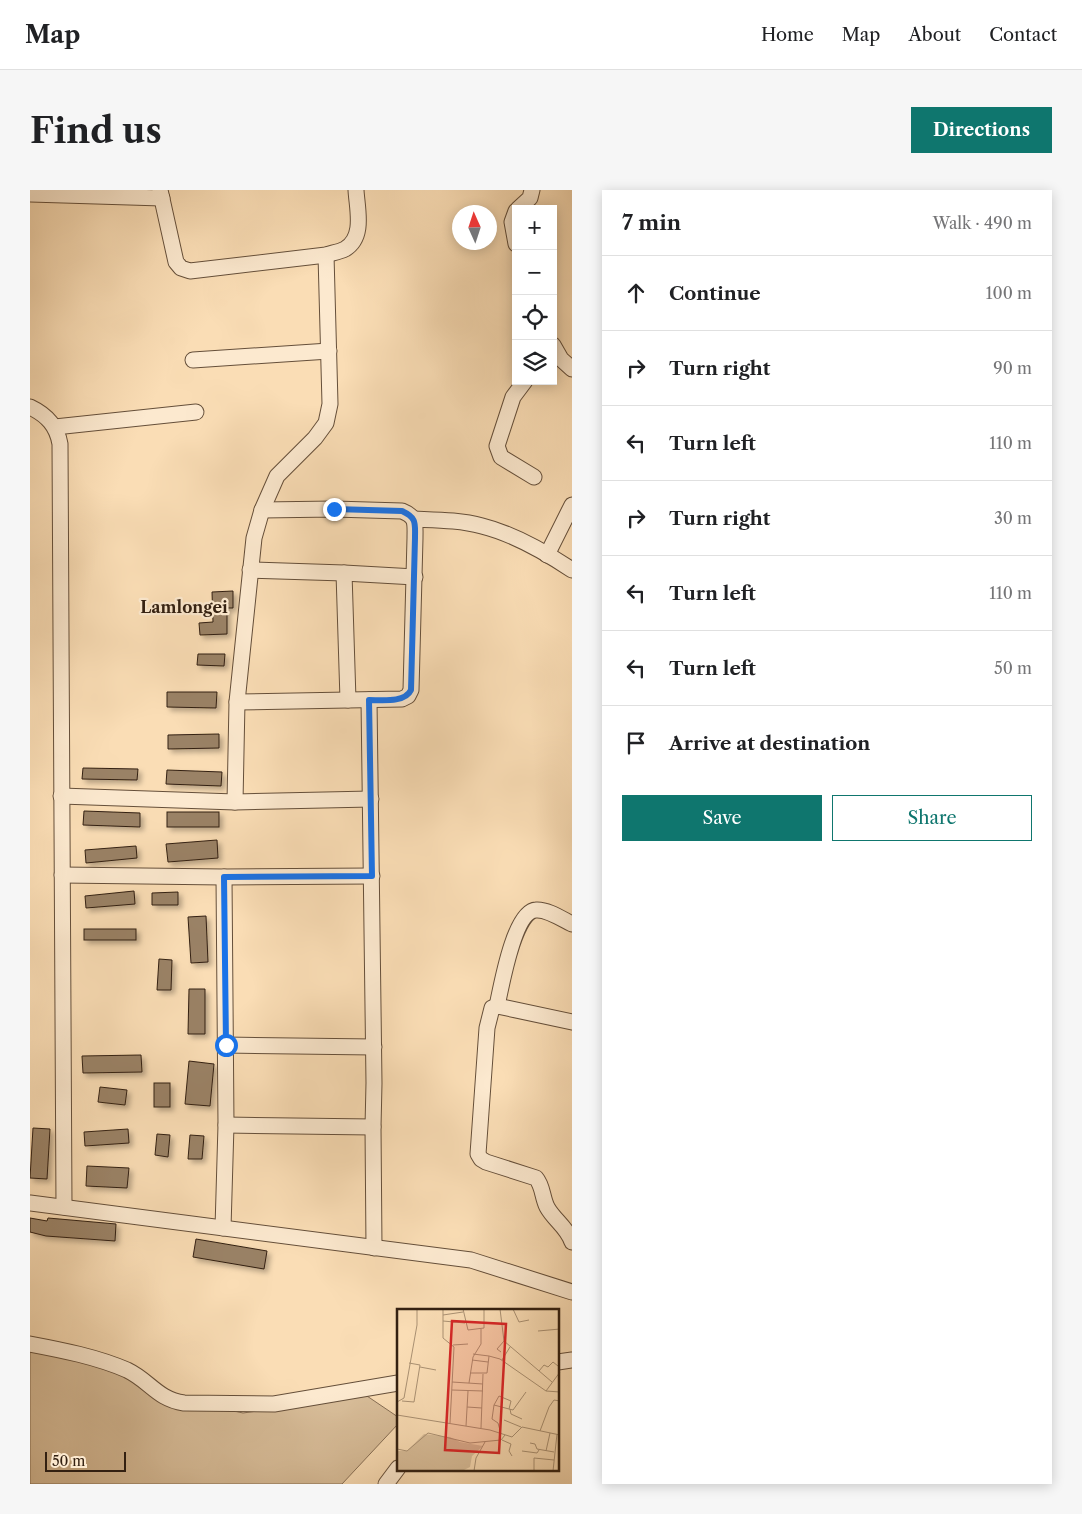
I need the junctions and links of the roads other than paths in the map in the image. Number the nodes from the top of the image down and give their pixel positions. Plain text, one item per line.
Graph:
1 (356, 190) edge
2 (532, 190) edge
3 (30, 194) edge
4 (161, 194) edge
5 (522, 205) edge
6 (326, 255) junction
7 (329, 351) junction
8 (193, 360) dead end
9 (522, 385) edge
10 (30, 407) edge
11 (196, 412) dead end
12 (55, 427) junction
13 (534, 477) dead end
14 (572, 506) edge
15 (262, 510) junction
16 (414, 519) junction
17 (547, 555) junction
18 (250, 570) junction
19 (572, 570) edge
20 (344, 573) junction
21 (415, 577) junction
22 (348, 700) junction
23 (369, 700) junction
24 (237, 702) junction
25 (61, 796) junction
26 (371, 799) junction
27 (235, 802) junction
28 (62, 875) junction
29 (372, 876) junction
30 (224, 877) junction
31 (572, 924) edge
32 (497, 1006) junction
33 (572, 1022) edge
34 (226, 1045) junction
35 (374, 1047) junction
36 (226, 1124) junction
37 (372, 1127) junction
38 (30, 1203) edge
39 (64, 1207) junction
40 (223, 1228) junction
41 (572, 1242) edge
42 (374, 1248) junction
43 (572, 1292) edge
44 (30, 1344) edge
45 (397, 1383) edge
46 (397, 1469) edge
47 (386, 1484) edge

1 - 6 street
2 - 5 street
3 - 4 street
4 - 6 street
6 - 7 street
7 - 8 street
7 - 15 street
9 - 13 street
10 - 12 street
11 - 12 street
12 - 25 street
14 - 17 street
15 - 16 street
15 - 18 street
16 - 17 street
16 - 21 street
17 - 19 street
18 - 20 street
18 - 24 street
20 - 21 street
20 - 22 street
21 - 23 street
22 - 23 street
22 - 24 street
23 - 26 street
24 - 27 street
25 - 27 street
25 - 28 street
26 - 27 street
26 - 29 street
28 - 30 street
28 - 39 street
29 - 30 street
29 - 35 street
30 - 34 street
31 - 32 street
32 - 33 street
32 - 41 street
34 - 35 street
34 - 36 street
35 - 37 street
36 - 37 street
36 - 40 street
37 - 42 street
38 - 39 street
39 - 40 street
40 - 42 street
42 - 43 street
44 - 45 street
46 - 47 street

